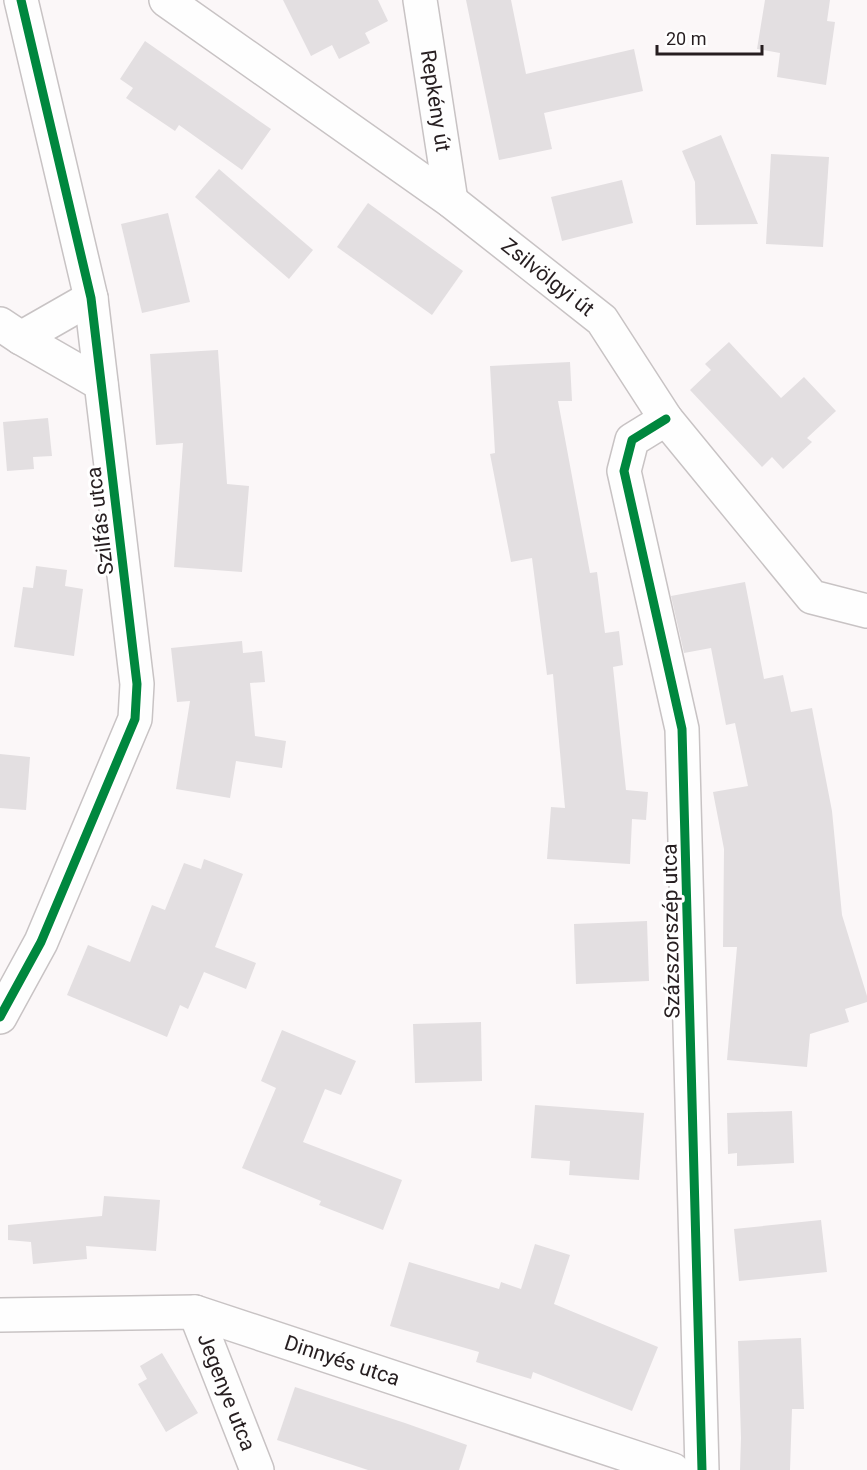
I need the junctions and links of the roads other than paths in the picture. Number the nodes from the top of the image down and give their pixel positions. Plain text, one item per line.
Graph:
1 (21, 0) edge
2 (166, 0) edge
3 (420, 0) edge
4 (451, 201) junction
5 (92, 298) junction
6 (11, 331) edge
7 (101, 384) junction
8 (666, 419) junction
9 (867, 611) edge
10 (0, 1017) edge
11 (195, 1312) junction
12 (0, 1315) edge
13 (257, 1470) edge
14 (674, 1470) edge
15 (702, 1470) edge

1 - 5 street, Szilfás utca
2 - 4 street, Zsilvölgyi út
3 - 4 street, Repkény út
4 - 8 street, Zsilvölgyi út
5 - 6 street
5 - 7 street, Szilfás utca
6 - 7 street
7 - 10 street, Szilfás utca
8 - 9 street, Zsilvölgyi út
8 - 15 street, Százszorszép utca
11 - 12 street, Dinnyés utca
11 - 13 street, Jegenye utca
11 - 14 street, Dinnyés utca

